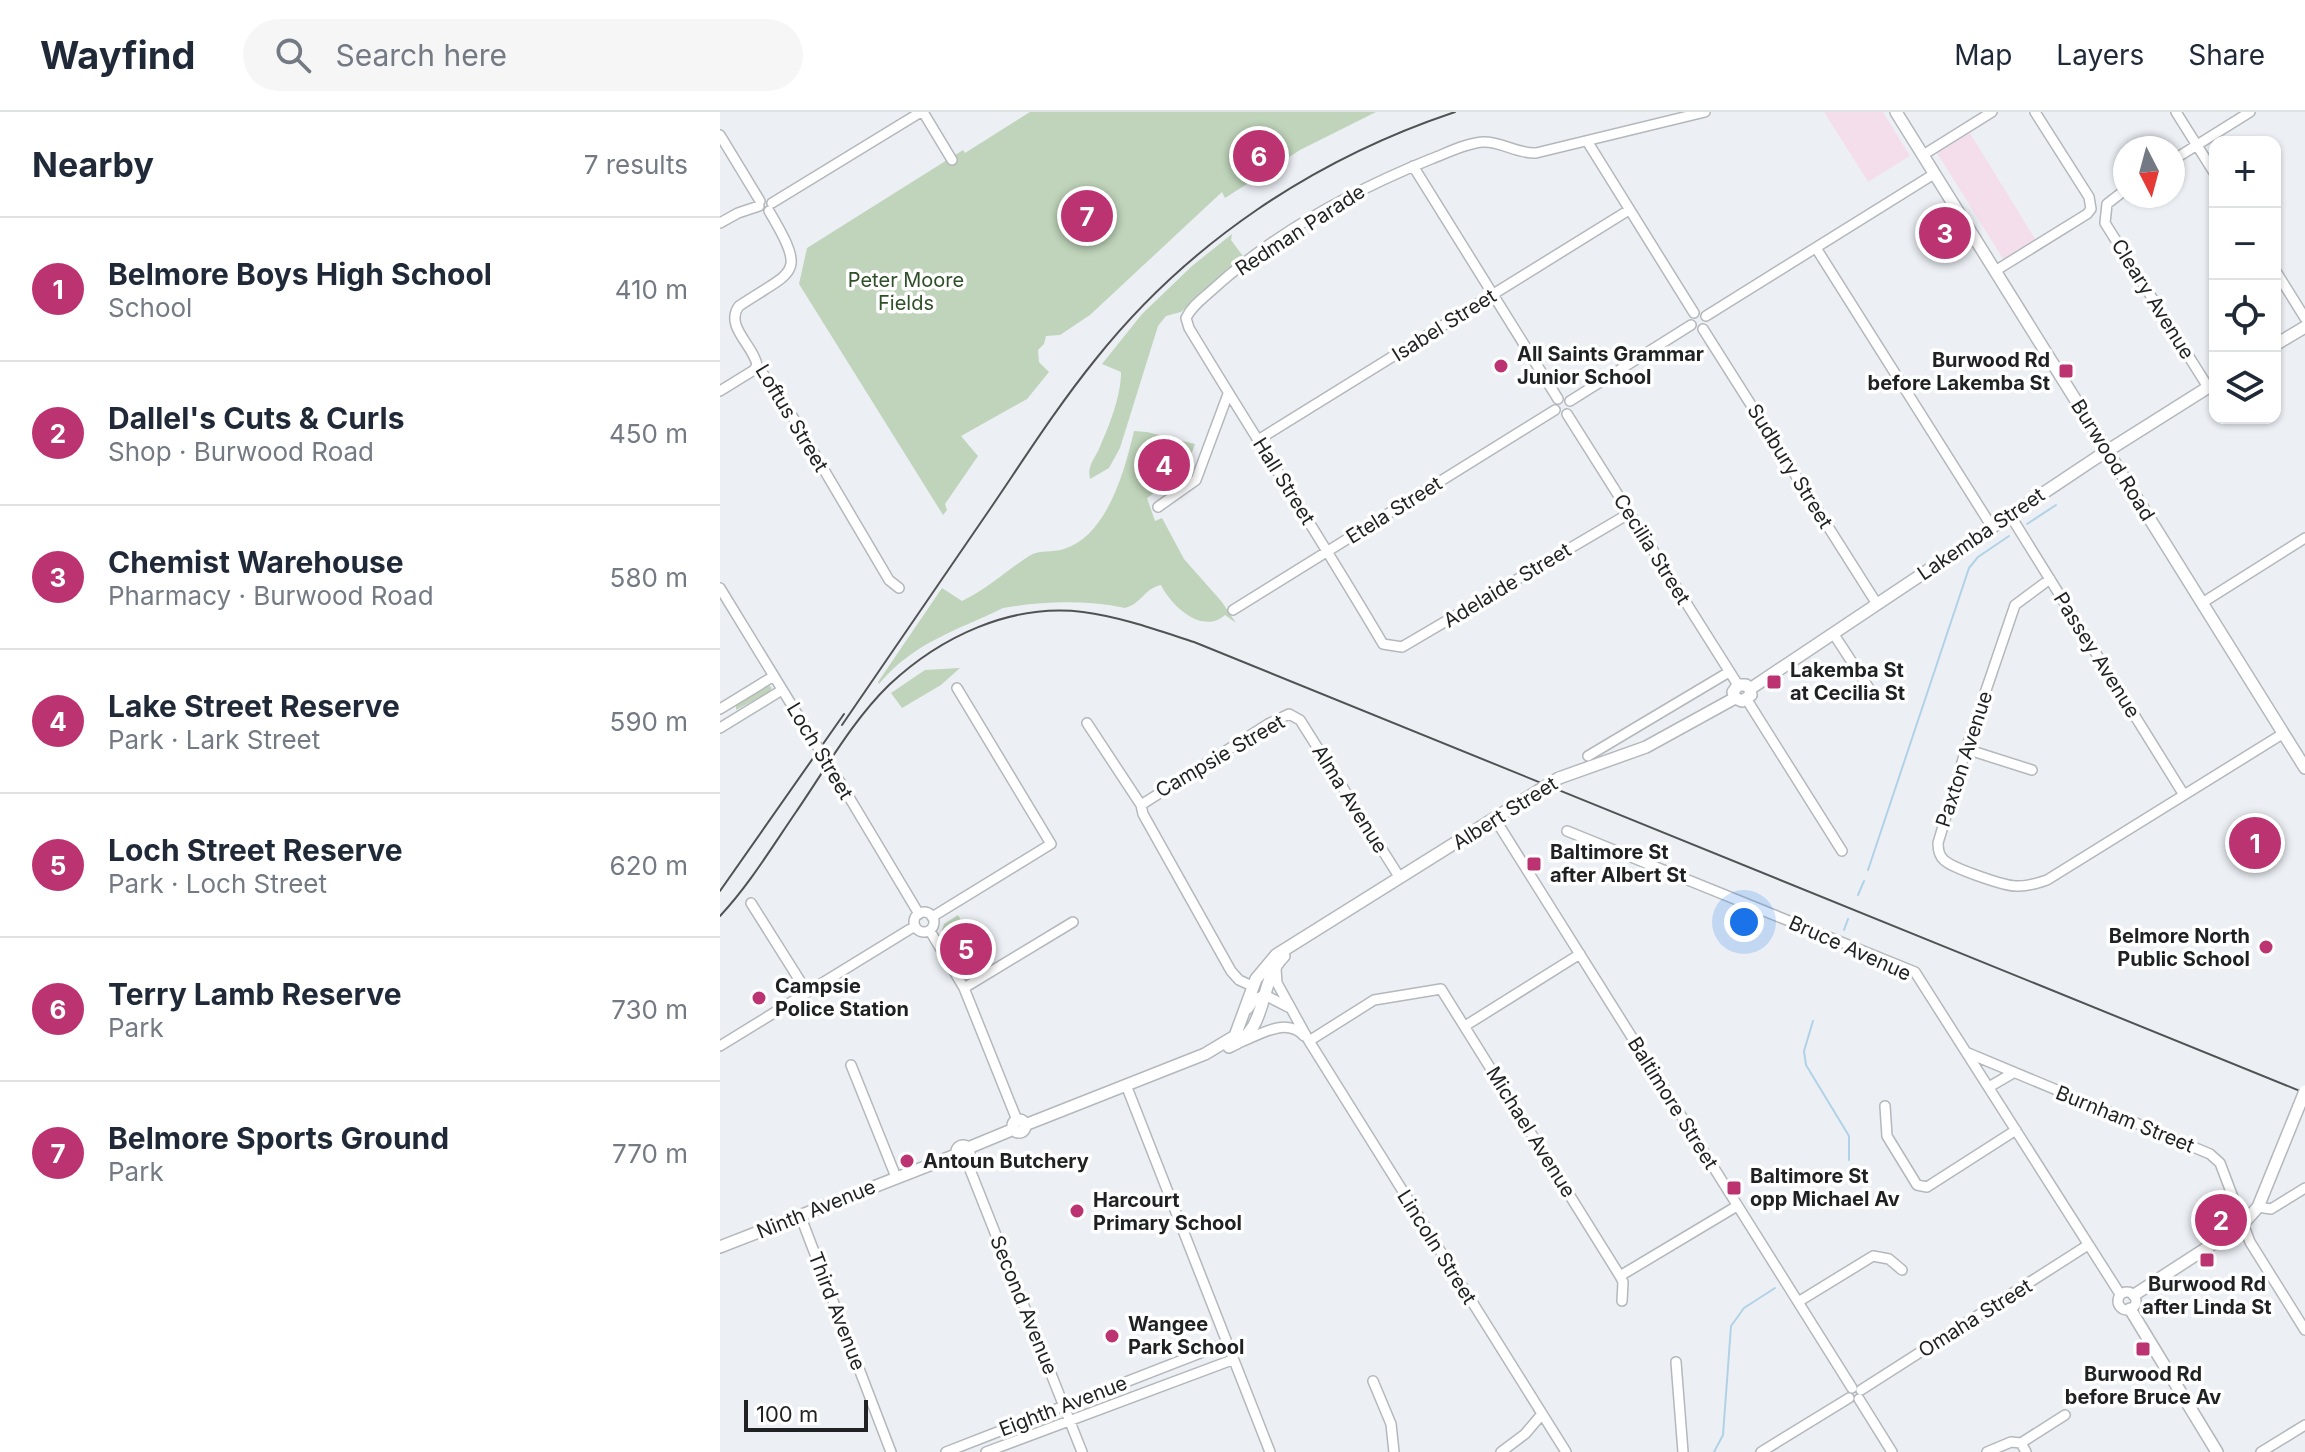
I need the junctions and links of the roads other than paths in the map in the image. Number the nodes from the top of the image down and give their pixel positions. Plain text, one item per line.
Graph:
1 (922, 112) edge
2 (1705, 112) edge
3 (1896, 112) edge
4 (1992, 112) edge
5 (2035, 112) edge
6 (2176, 112) edge
7 (2250, 112) edge
8 (720, 135) edge
9 (1587, 141) junction
10 (2197, 145) junction
11 (2185, 152) edge
12 (1923, 155) junction
13 (952, 160) dead end
14 (2209, 164) edge
15 (1413, 166) junction
16 (1934, 174) junction
17 (2113, 198) edge
18 (759, 204) junction
19 (771, 207) junction
20 (1629, 210) junction
21 (720, 223) edge
22 (1816, 248) junction
23 (1995, 271) junction
24 (2281, 280) edge
25 (1493, 294) junction
26 (1694, 313) junction
27 (1706, 316) junction
28 (1186, 318) joint
29 (2305, 318) edge
30 (1691, 325) junction
31 (2305, 327) edge
32 (1703, 329) junction
33 (2281, 341) edge
34 (757, 365) junction
35 (2209, 380) edge
36 (2209, 387) edge
37 (720, 391) edge
38 (1228, 394) junction
39 (1558, 399) junction
40 (1570, 401) junction
41 (1555, 410) junction
42 (1567, 414) junction
43 (1258, 440) junction
44 (2107, 451) junction
45 (1158, 507) dead end
46 (1630, 513) junction
47 (2010, 515) junction
48 (1992, 527) junction
49 (2305, 538) edge
50 (1328, 551) junction
51 (2050, 579) junction
52 (720, 588) edge
53 (899, 588) dead end
54 (2202, 603) junction
55 (1877, 604) junction
56 (1233, 610) dead end
57 (1833, 633) junction
58 (1383, 644) joint
59 (1729, 672) junction
60 (774, 676) junction
61 (957, 688) dead end
62 (782, 690) junction
63 (1742, 693) junction
64 (1874, 696) dead end
65 (720, 709) edge
66 (1300, 720) joint
67 (1087, 723) dead end
68 (720, 728) edge
69 (2284, 733) junction
70 (1966, 749) junction
71 (1588, 756) dead end
72 (2305, 768) edge
73 (2032, 770) dead end
74 (2184, 795) junction
75 (1141, 805) junction
76 (1495, 819) junction
77 (1567, 831) dead end
78 (1842, 851) dead end
79 (1400, 878) junction
80 (751, 903) dead end
81 (919, 914) junction
82 (932, 917) junction
83 (1073, 922) dead end
84 (1326, 924) junction
85 (915, 926) junction
86 (930, 931) junction
87 (1580, 954) junction
88 (1280, 959) junction
89 (1252, 986) junction
90 (964, 988) junction
91 (807, 992) junction
92 (1265, 995) junction
93 (1293, 1010) junction
94 (1241, 1022) junction
95 (1465, 1026) junction
96 (1309, 1041) junction
97 (1234, 1045) junction
98 (720, 1046) edge
99 (1967, 1052) junction
100 (1205, 1054) junction
101 (851, 1065) dead end
102 (2013, 1073) junction
103 (1126, 1085) junction
104 (1989, 1087) junction
105 (2305, 1091) edge
106 (1885, 1106) dead end
107 (1019, 1125) junction
108 (2016, 1130) junction
109 (964, 1153) junction
110 (896, 1177) junction
111 (2305, 1188) edge
112 (1737, 1206) junction
113 (2258, 1207) junction
114 (800, 1215) junction
115 (2242, 1225) junction
116 (2088, 1245) junction
117 (720, 1247) edge
118 (1902, 1270) dead end
119 (1620, 1276) junction
120 (2120, 1294) junction
121 (2134, 1295) junction
122 (1622, 1301) dead end
123 (1798, 1302) junction
124 (2130, 1309) junction
125 (2305, 1330) edge
126 (1226, 1343) junction
127 (1232, 1360) junction
128 (1676, 1362) dead end
129 (1373, 1381) dead end
130 (1855, 1394) junction
131 (1064, 1405) junction
132 (1542, 1414) junction
133 (2065, 1415) dead end
134 (1070, 1421) junction
135 (2305, 1425) edge
136 (2023, 1448) edge
137 (891, 1452) edge
138 (946, 1452) edge
139 (986, 1452) edge
140 (1082, 1452) edge
141 (1270, 1452) edge
142 (1394, 1452) edge
143 (1501, 1452) edge
144 (1566, 1452) edge
145 (1683, 1452) edge
146 (1761, 1452) edge
147 (1892, 1452) edge
148 (1987, 1452) edge
149 (2217, 1452) edge
150 (2261, 1452) edge

1 - 13 street
1 - 19 street
2 - 9 street, Redman Parade
3 - 12 main road, Burwood Road
4 - 12 street
5 - 23 street
6 - 10 street
7 - 10 street
8 - 18 street
9 - 15 street, Redman Parade
9 - 20 street
10 - 11 street
10 - 14 street
12 - 16 main road, Burwood Road
15 - 25 street
15 - 28 street, Redman Parade
16 - 22 street
16 - 23 main road, Burwood Road
17 - 35 street, Cleary Avenue
18 - 19 street
18 - 21 street
19 - 34 street, Loftus Street
20 - 25 street, Isabel Street
20 - 26 street
22 - 27 street
22 - 48 street
23 - 44 main road, Burwood Road
24 - 29 street
25 - 39 street
25 - 43 street, Isabel Street
26 - 27 street
26 - 30 street
27 - 32 street
28 - 38 street, Hall Street
30 - 32 street
30 - 40 street
31 - 33 main road
32 - 55 street, Sudbury Street
34 - 37 street
34 - 53 street, Loftus Street
36 - 44 main road, Lakemba Street
38 - 43 street, Hall Street
38 - 45 street
39 - 40 street
39 - 41 street
40 - 42 street
41 - 42 street
41 - 50 street, Etela Street
42 - 46 street, Cecilia Street
43 - 50 street, Hall Street
44 - 47 main road, Lakemba Street
44 - 54 main road, Burwood Road
46 - 58 street, Adelaide Street
46 - 59 street, Cecilia Street
47 - 48 main road, Lakemba Street
47 - 51 street, Passey Avenue
48 - 55 main road, Lakemba Street
49 - 54 street
50 - 56 street, Etela Street
50 - 58 street, Hall Street
51 - 70 street, Paxton Avenue
51 - 74 street, Passey Avenue
52 - 60 street, Loch Street
54 - 69 main road, Burwood Road
55 - 57 main road, Lakemba Street
57 - 63 main road, Lakemba Street
57 - 64 street
59 - 63 street, Cecilia Street
59 - 71 street
60 - 62 street, Loch Street
60 - 65 street
61 - 82 street
62 - 68 street
62 - 81 street, Loch Street, bridge
63 - 76 main road, Albert Street, bridge
63 - 78 street, Cecilia Street
66 - 75 street, Campsie Street
66 - 79 street, Alma Avenue
67 - 75 street
69 - 72 main road, Burwood Road
69 - 74 street, Paxton Avenue
70 - 73 street
70 - 74 street, Paxton Avenue
75 - 89 street
76 - 79 main road, Albert Street
76 - 87 street, Baltimore Street
77 - 99 street, Bruce Avenue
79 - 84 main road, Albert Street
80 - 91 street
81 - 82 street
81 - 85 street
82 - 86 street
83 - 90 street
84 - 88 main road, Albert Street
84 - 89 main road, Albert Street
85 - 86 street
85 - 91 street
86 - 90 street
87 - 95 street
87 - 112 street, Baltimore Street
88 - 92 main road
88 - 93 street, Lincoln Street
89 - 94 main road, Albert Street
90 - 107 street
91 - 98 street
92 - 93 street
92 - 94 street
92 - 97 main road
93 - 96 street, Lincoln Street
94 - 100 main road, Albert Street
95 - 96 street, Michael Avenue
95 - 119 street, Michael Avenue
96 - 97 street
96 - 132 street, Lincoln Street
97 - 100 main road
99 - 102 street, Burnham Street
99 - 104 street, Bruce Avenue
100 - 103 main road, Ninth Avenue
101 - 110 street
102 - 104 street
102 - 115 street, Burnham Street
103 - 107 main road, Ninth Avenue
103 - 126 street
104 - 108 street, Bruce Avenue
105 - 113 main road, bridge
106 - 108 street
107 - 109 main road, Ninth Avenue
108 - 116 street, Bruce Avenue
109 - 110 main road, Ninth Avenue
109 - 131 street, Second Avenue
110 - 114 main road, Ninth Avenue
111 - 113 street
112 - 119 street
112 - 123 street, Baltimore Street
113 - 115 main road
114 - 117 main road, Ninth Avenue
114 - 137 street, Third Avenue
115 - 121 main road
115 - 125 street, Burnham Street
116 - 120 street, Bruce Avenue
116 - 130 street, Omaha Street
118 - 123 street
119 - 122 street, Michael Avenue
120 - 121 street
120 - 124 street
121 - 124 street
123 - 130 street, Baltimore Street
124 - 149 main road
126 - 127 street
126 - 131 street, Eighth Avenue
127 - 134 street, Eighth Avenue
127 - 141 street
128 - 145 street
129 - 142 street
130 - 146 street, Omaha Street
130 - 147 street, Baltimore Street
131 - 134 street, Second Avenue
131 - 138 street, Eighth Avenue
132 - 143 street
132 - 144 street, Lincoln Street
133 - 136 street
134 - 139 street, Eighth Avenue
134 - 140 street, Second Avenue
135 - 150 street
136 - 148 street

